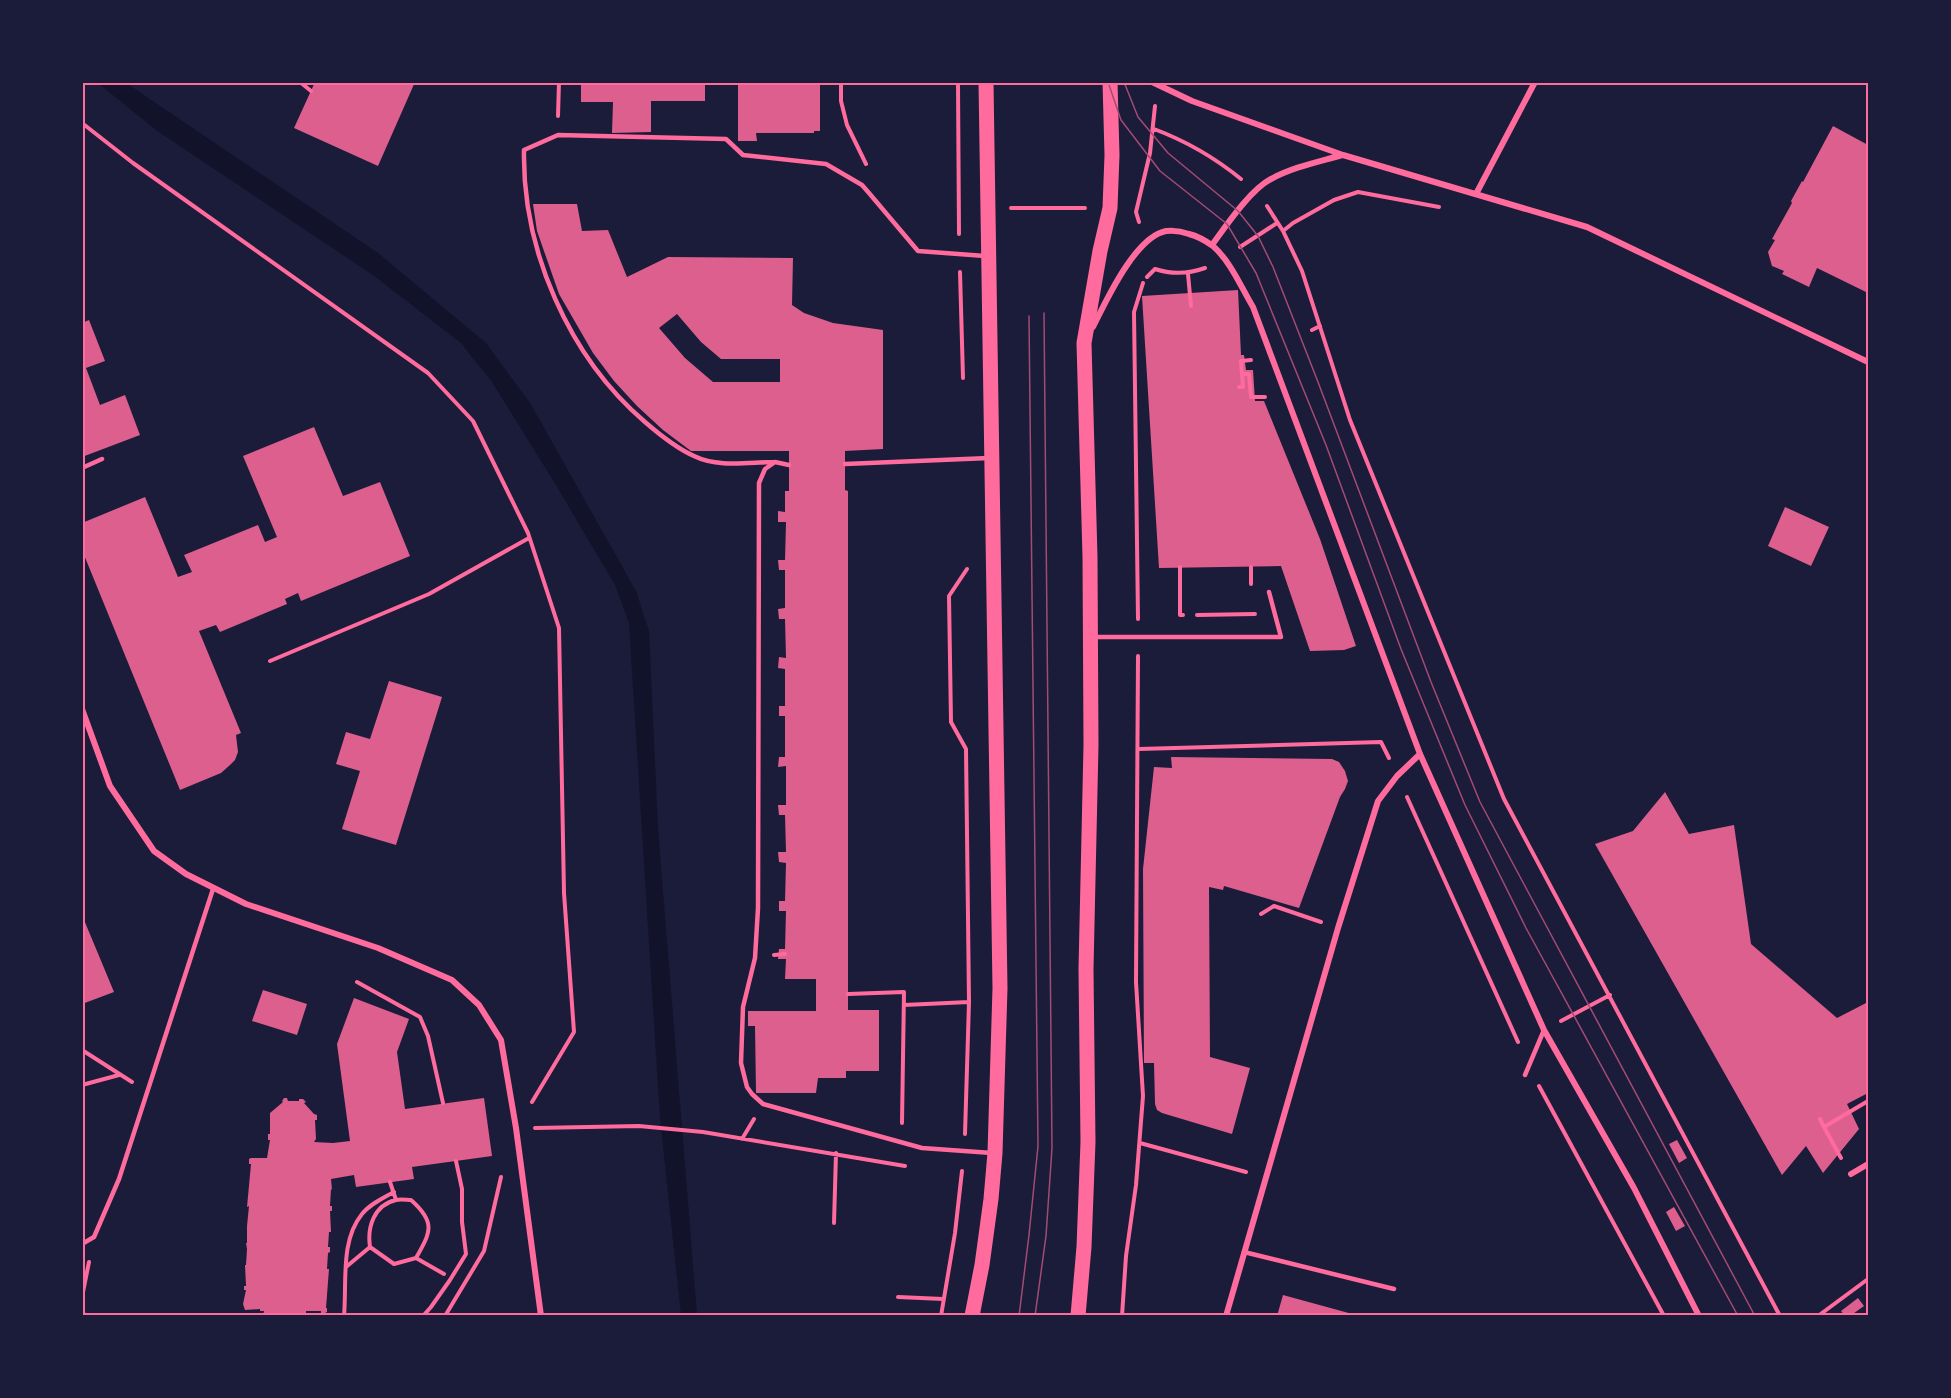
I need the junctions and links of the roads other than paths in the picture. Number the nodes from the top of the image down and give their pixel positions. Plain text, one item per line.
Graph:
1 (986, 82) edge
2 (1110, 82) edge
3 (1152, 82) edge
4 (1535, 82) edge
5 (1343, 155) junction
6 (1476, 194) junction
7 (1212, 245) junction
8 (988, 256) junction
9 (1084, 344) junction
10 (1869, 362) edge
11 (992, 458) junction
12 (102, 459) dead end
13 (776, 462) junction
14 (844, 464) dead end
15 (789, 465) dead end
16 (82, 468) edge
17 (1269, 592) dead end
18 (1091, 637) junction
19 (82, 710) edge
20 (1420, 754) junction
21 (213, 889) junction
22 (1544, 1030) junction
23 (1525, 1075) dead end
24 (995, 1154) junction
25 (1869, 1164) edge
26 (1851, 1174) road end
27 (82, 1244) edge
28 (1244, 1252) junction
29 (1394, 1289) dead end
30 (541, 1316) edge
31 (972, 1316) edge
32 (1078, 1316) edge
33 (1226, 1316) edge
34 (1699, 1316) edge

1 - 8 main road
2 - 9 main road
3 - 5 street
4 - 6 street
5 - 6 street
5 - 7 street
6 - 10 street
7 - 9 street
7 - 20 street
8 - 11 main road
8 - 13 lane
9 - 18 main road
11 - 14 lane
11 - 24 main road
12 - 16 lane
13 - 15 lane
13 - 24 lane
17 - 18 lane
18 - 32 main road
19 - 21 street
20 - 22 street
20 - 28 street
21 - 27 lane
21 - 30 street
22 - 23 lane
22 - 34 street
24 - 31 main road
25 - 26 street
28 - 29 lane
28 - 33 street

